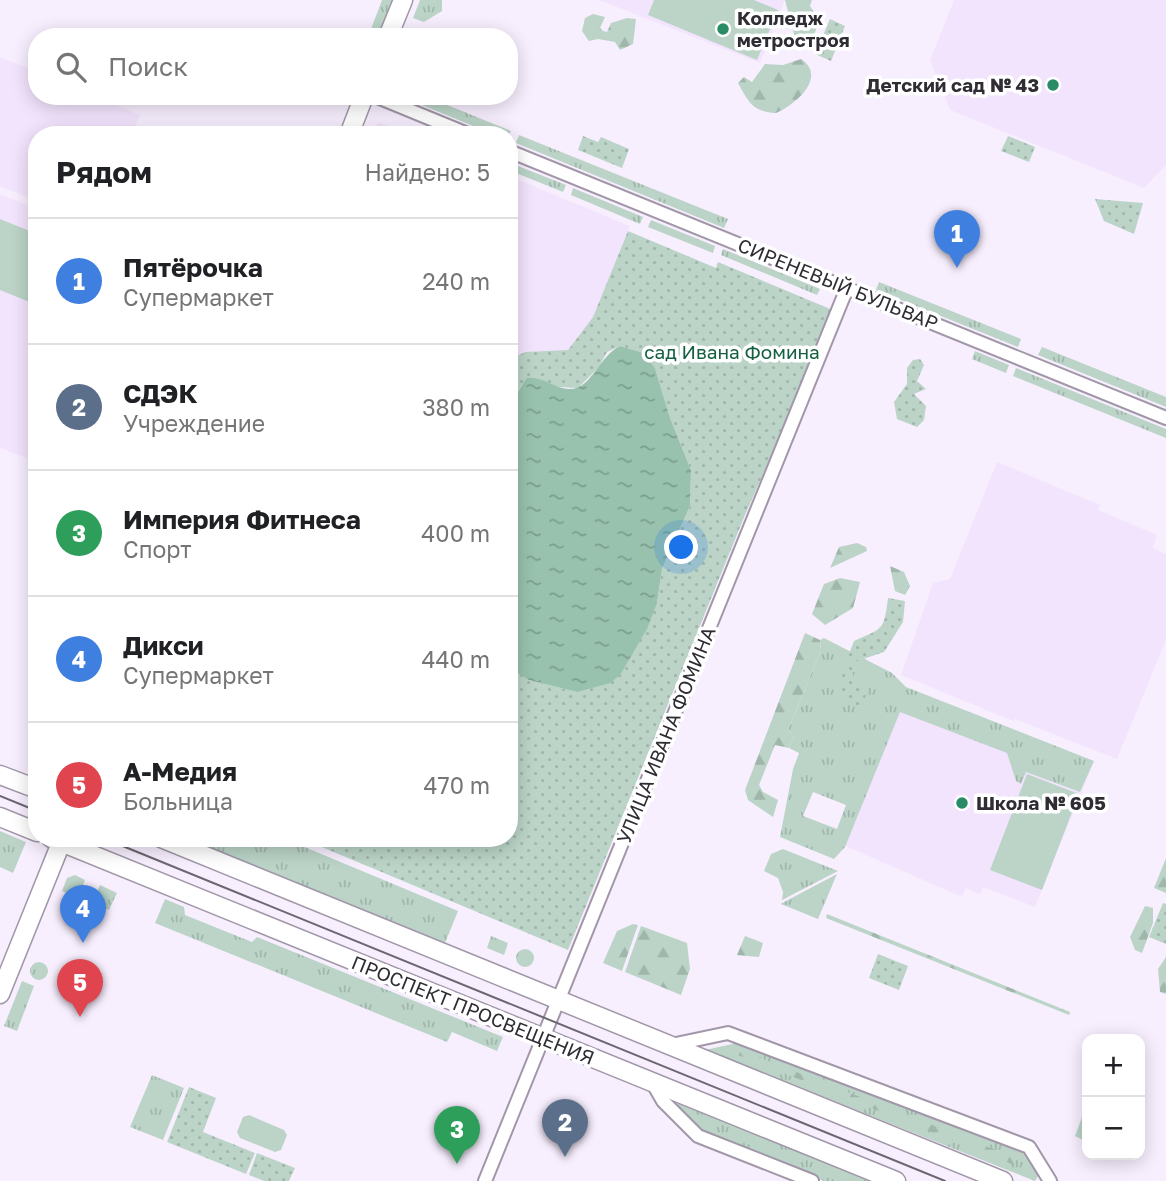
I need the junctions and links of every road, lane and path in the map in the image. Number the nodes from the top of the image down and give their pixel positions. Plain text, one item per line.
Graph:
1 (403, 0) edge
2 (392, 28) edge
3 (361, 105) edge
4 (397, 105) edge
5 (352, 126) edge
6 (448, 126) edge
7 (518, 155) edge
8 (847, 288) junction
9 (1166, 418) edge
10 (0, 775) edge
11 (28, 786) edge
12 (0, 817) edge
13 (28, 828) edge
14 (55, 847) edge
15 (75, 847) edge
16 (183, 847) edge
17 (0, 994) edge
18 (558, 1000) junction
19 (543, 1038) junction
20 (670, 1045) junction
21 (652, 1082) junction
22 (485, 1181) edge
23 (812, 1181) edge
24 (896, 1181) edge
25 (1003, 1181) edge
26 (1049, 1181) edge

1 - 2 main road
3 - 5 main road
4 - 6 street
7 - 8 street, СИРЕНЕВЫЙ БУЛЬВАР
8 - 9 street, СИРЕНЕВЫЙ БУЛЬВАР
8 - 18 street, УЛИЦА ИВАНА ФОМИНА
10 - 11 main road
12 - 13 main road
14 - 17 main road
15 - 19 main road, ПРОСПЕКТ ПРОСВЕЩЕНИЯ
16 - 18 main road
18 - 19 street, УЛИЦА ИВАНА ФОМИНА
18 - 20 main road
19 - 21 main road, ПРОСПЕКТ ПРОСВЕЩЕНИЯ
19 - 22 street, УЛИЦА ИВАНА ФОМИНА
20 - 25 main road
20 - 26 street
21 - 23 street
21 - 24 main road, ПРОСПЕКТ ПРОСВЕЩЕНИЯ

